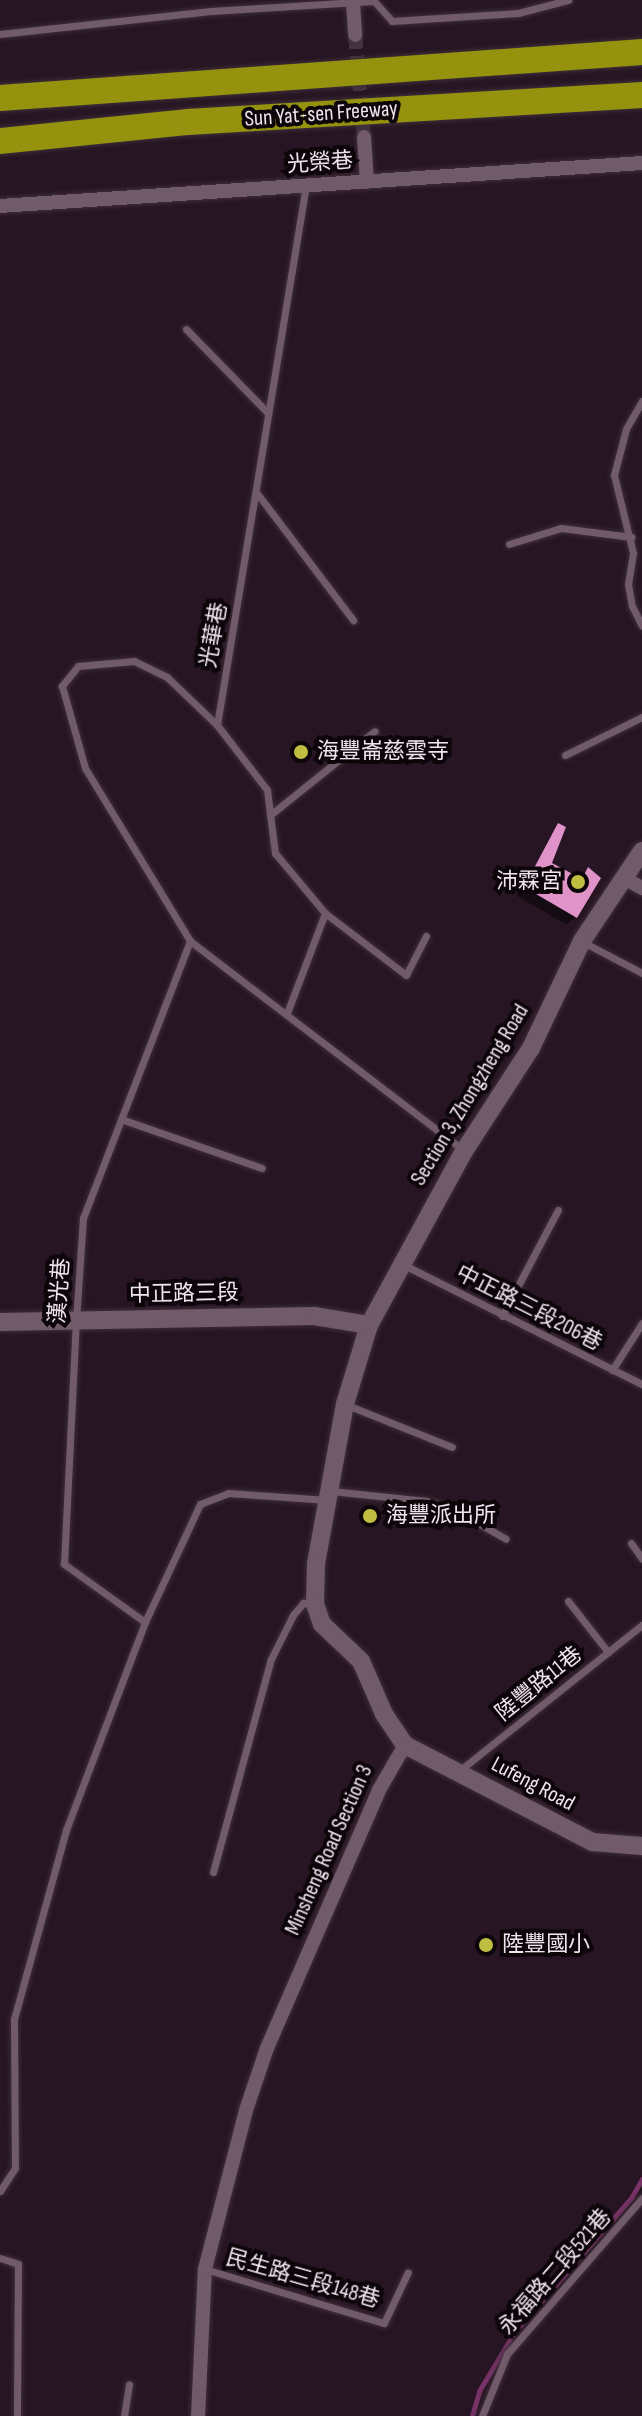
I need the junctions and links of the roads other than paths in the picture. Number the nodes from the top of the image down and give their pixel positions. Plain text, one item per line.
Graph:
1 (568, 0) edge
2 (374, 1) edge
3 (353, 3) junction
4 (0, 34) edge
5 (355, 35) tunnel mouth
6 (642, 52) edge
7 (642, 95) edge
8 (0, 98) edge
9 (364, 137) tunnel mouth
10 (0, 141) edge
11 (642, 163) edge
12 (367, 182) junction
13 (306, 185) junction
14 (0, 206) edge
15 (186, 329) dead end
16 (642, 401) edge
17 (268, 413) junction
18 (256, 492) junction
19 (631, 537) junction
20 (509, 544) dead end
21 (638, 567) edge
22 (353, 620) dead end
23 (642, 626) edge
24 (642, 717) edge
25 (217, 725) junction
26 (375, 731) dead end
27 (565, 755) dead end
28 (270, 815) junction
29 (642, 851) edge
30 (624, 878) junction
31 (642, 888) edge
32 (325, 913) junction
33 (426, 936) dead end
34 (190, 941) junction
35 (582, 941) junction
36 (642, 973) edge
37 (287, 1013) junction
38 (121, 1119) junction
39 (464, 1151) junction
40 (262, 1168) dead end
41 (558, 1210) dead end
42 (400, 1263) junction
43 (502, 1316) junction
44 (76, 1320) junction
45 (0, 1322) edge
46 (642, 1323) edge
47 (369, 1325) junction
48 (612, 1370) junction
49 (642, 1384) edge
50 (345, 1404) junction
51 (452, 1447) dead end
52 (330, 1496) junction
53 (506, 1539) dead end
54 (631, 1543) dead end
55 (642, 1559) edge
56 (568, 1601) dead end
57 (315, 1604) junction
58 (145, 1622) junction
59 (642, 1625) edge
60 (608, 1652) junction
61 (405, 1745) junction
62 (459, 1771) junction
63 (642, 1846) edge
64 (213, 1872) dead end
65 (0, 2191) edge
66 (642, 2198) edge
67 (0, 2258) edge
68 (205, 2269) junction
69 (408, 2272) dead end
70 (129, 2384) dead end
71 (17, 2416) edge
72 (124, 2416) edge
73 (198, 2416) edge
74 (482, 2416) edge

1 - 2 lane
2 - 3 lane
3 - 4 lane
3 - 5 street
6 - 8 highway, Sun Yat-sen Freeway
7 - 10 highway, Sun Yat-sen Freeway
9 - 12 street
11 - 12 street, 光榮巷
12 - 13 street, 光榮巷
13 - 14 street, 光榮巷
13 - 17 lane, 光華巷
15 - 17 lane
16 - 19 lane
17 - 18 lane, 光華巷
18 - 22 lane
18 - 25 lane, 光華巷
19 - 20 lane
19 - 21 lane
21 - 23 lane
24 - 27 lane
25 - 28 lane
25 - 34 lane
26 - 28 lane
28 - 32 lane
29 - 30 street, Section 3, Zhongzheng Road
30 - 31 street
30 - 35 street, Section 3, Zhongzheng Road
32 - 33 lane
32 - 37 lane
34 - 37 lane
34 - 38 lane, 漢光巷
35 - 36 lane
35 - 39 street, Section 3, Zhongzheng Road
37 - 39 lane
38 - 40 lane
38 - 44 lane, 漢光巷
39 - 42 street, Section 3, Zhongzheng Road
41 - 43 lane
42 - 43 lane, 中正路三段206巷
42 - 47 street, Section 3, Zhongzheng Road
43 - 48 lane, 中正路三段206巷
44 - 45 street, 中正路三段
44 - 47 street, 中正路三段
44 - 58 lane, 漢光巷
46 - 48 lane
47 - 50 street
48 - 49 lane, 中正路三段206巷
50 - 51 lane
50 - 52 street
52 - 53 lane
52 - 57 street
52 - 58 lane
54 - 55 lane
56 - 60 lane
57 - 61 street
57 - 64 lane
58 - 65 lane
59 - 60 lane, 陸豐路11巷
60 - 62 lane, 陸豐路11巷
61 - 62 street, Lufeng Road
61 - 68 street, Minsheng Road Section 3
62 - 63 street, Lufeng Road
66 - 74 lane, 永福路二段521巷
67 - 71 lane
68 - 69 lane, 民生路三段148巷
68 - 73 street, Minsheng Road Section 3
70 - 72 lane

